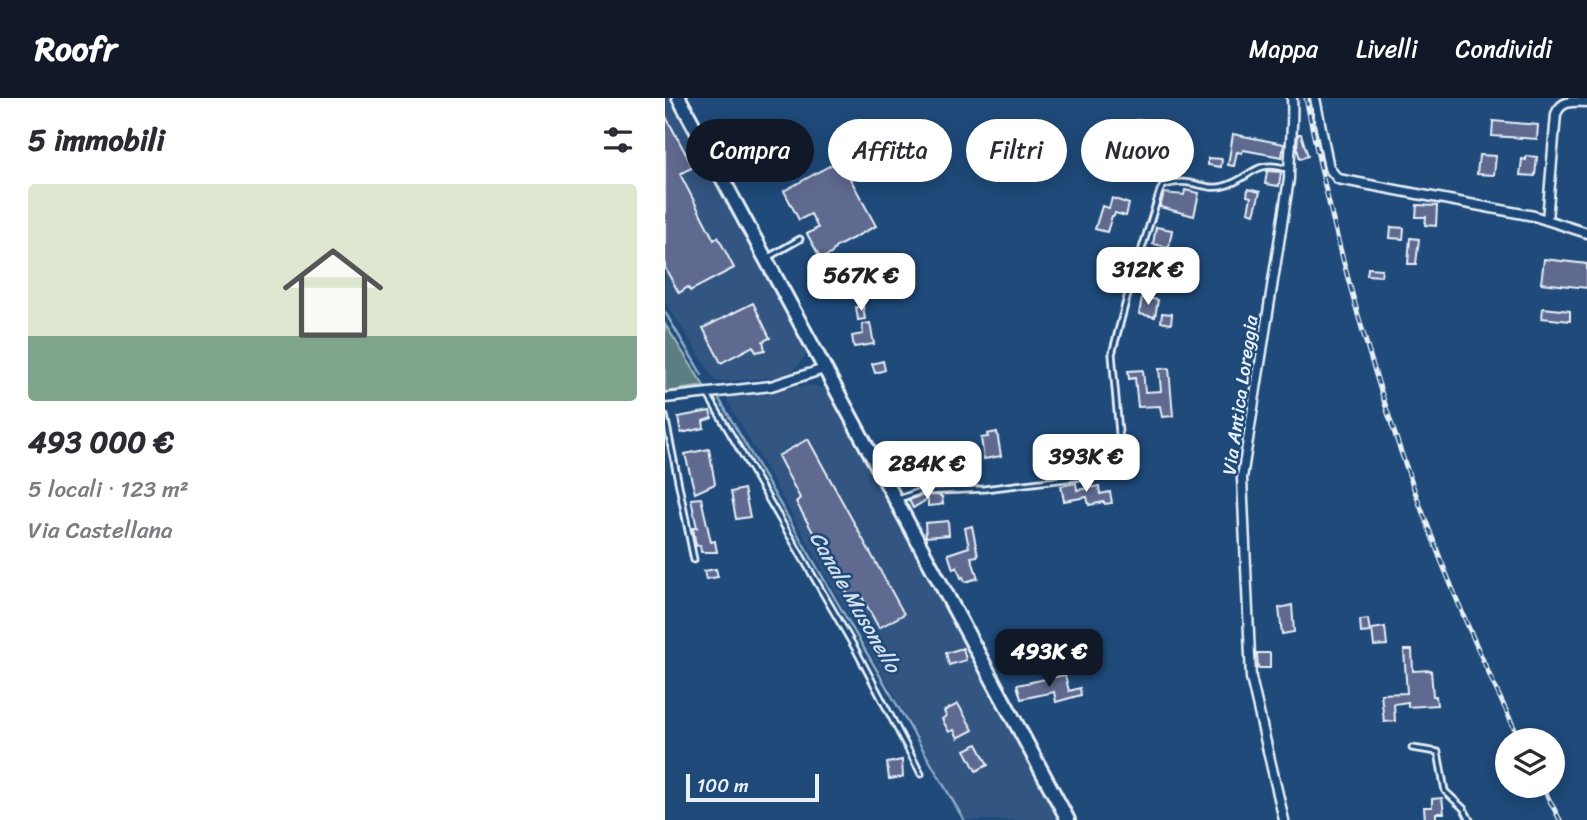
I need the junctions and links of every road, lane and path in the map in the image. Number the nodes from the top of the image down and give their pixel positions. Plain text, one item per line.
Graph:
1 (679, 98) edge
2 (1292, 98) edge
3 (1315, 98) edge
4 (1587, 102) edge
5 (1289, 170) junction
6 (1548, 220) junction
7 (1587, 233) edge
8 (800, 239) dead end
9 (765, 259) junction
10 (824, 369) junction
11 (707, 393) junction
12 (665, 398) edge
13 (665, 416) edge
14 (896, 501) junction
15 (694, 560) dead end
16 (1412, 748) dead end
17 (921, 774) dead end
18 (1068, 820) edge
19 (1284, 820) edge
20 (1470, 820) edge

1 - 9 main road
2 - 5 street, Via Antica Loreggia
3 - 6 street
4 - 6 street
5 - 14 lane
5 - 19 street, Via Antica Loreggia
6 - 7 street
8 - 9 lane
9 - 10 main road
10 - 11 street
10 - 14 main road
11 - 12 street
11 - 17 lane
13 - 15 lane
14 - 18 main road
16 - 20 lane

